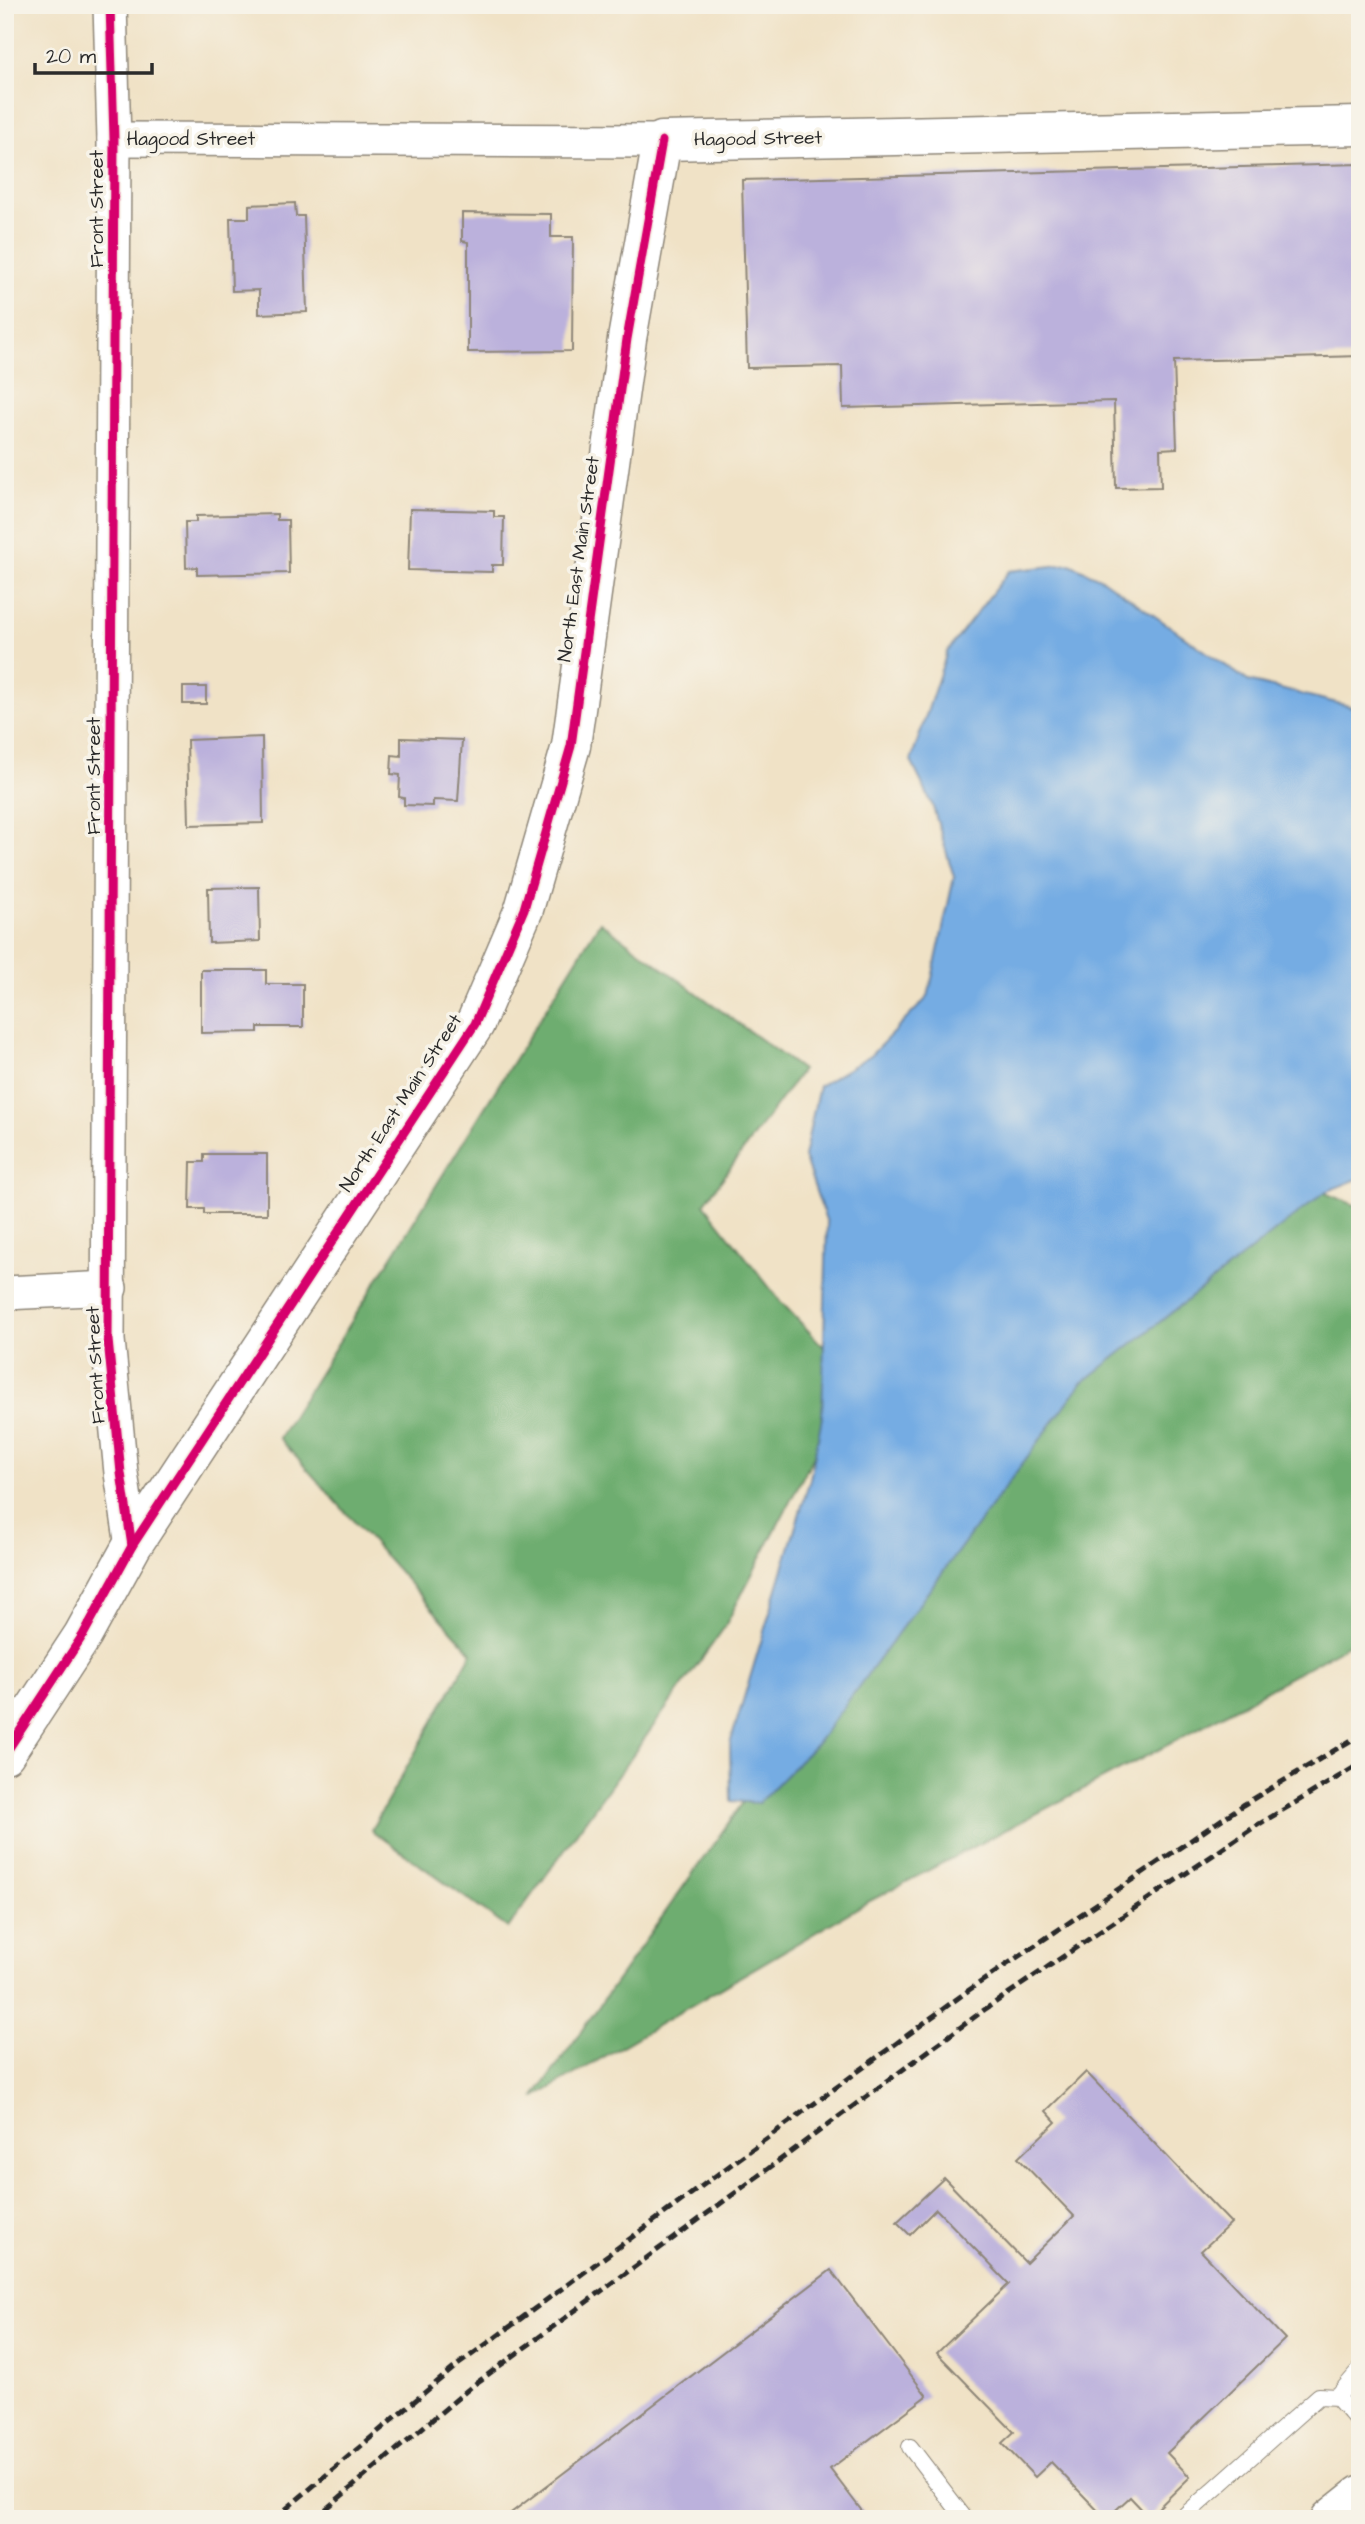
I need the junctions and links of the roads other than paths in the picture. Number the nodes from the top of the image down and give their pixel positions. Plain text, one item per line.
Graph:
1 (110, 5) edge
2 (1360, 126) edge
3 (114, 139) junction
4 (662, 141) junction
5 (110, 1287) junction
6 (5, 1293) edge
7 (132, 1546) junction
8 (5, 1754) edge
9 (1360, 2370) edge
10 (1337, 2397) junction
11 (1360, 2423) edge
12 (910, 2447) dead end
13 (1360, 2495) edge
14 (965, 2519) edge
15 (1181, 2519) edge
16 (1330, 2519) edge

1 - 3 street, Front Street
2 - 4 street, Hagood Street
3 - 4 street, Hagood Street
3 - 5 street, Front Street
4 - 7 street, North East Main Street
5 - 6 street
5 - 7 street, Front Street
7 - 8 street, North East Main Street
9 - 10 lane
10 - 11 lane
10 - 15 lane
12 - 14 lane
13 - 16 street

